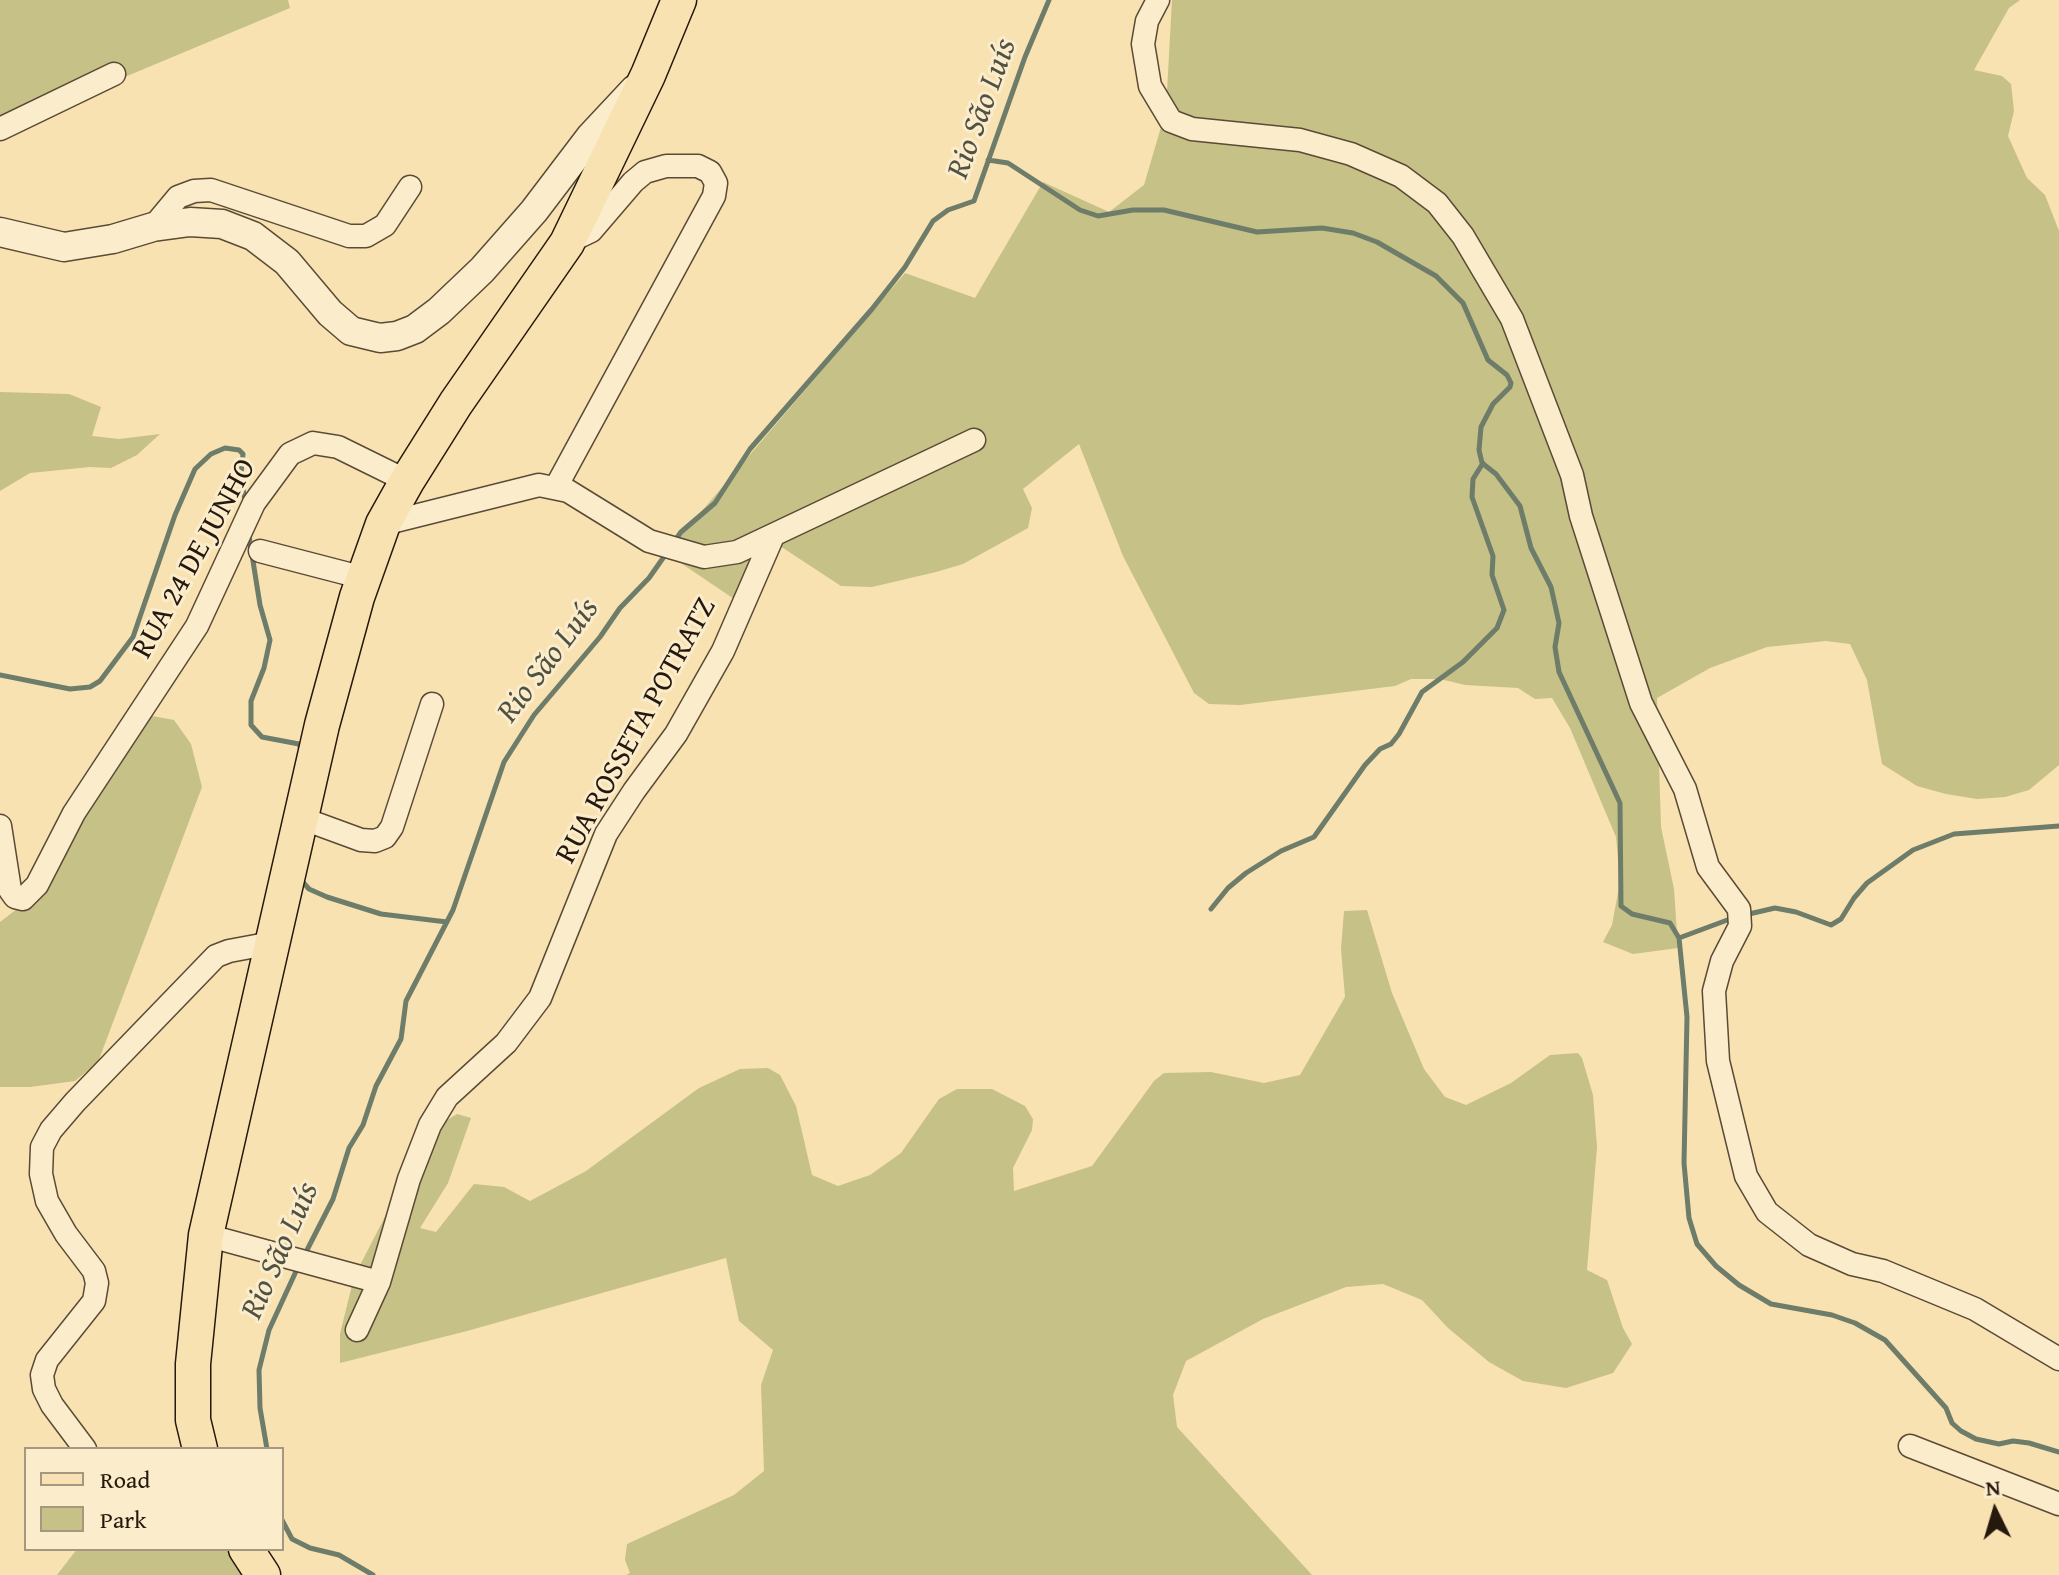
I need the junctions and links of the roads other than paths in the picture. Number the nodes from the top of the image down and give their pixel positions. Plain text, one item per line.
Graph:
1 (679, 0) edge
2 (1158, 0) edge
3 (114, 74) dead end
4 (648, 75) junction
5 (0, 129) edge
6 (410, 187) dead end
7 (153, 227) junction
8 (0, 232) edge
9 (567, 243) junction
10 (974, 440) dead end
11 (407, 481) junction
12 (556, 487) junction
13 (383, 524) junction
14 (773, 536) junction
15 (260, 551) dead end
16 (364, 578) junction
17 (432, 704) dead end
18 (301, 818) junction
19 (0, 826) edge
20 (272, 943) junction
21 (206, 1235) junction
22 (379, 1282) junction
23 (357, 1330) dead end
24 (2059, 1359) edge
25 (1910, 1446) dead end
26 (84, 1447) edge
27 (200, 1447) edge
28 (2059, 1504) edge
29 (247, 1551) edge
30 (263, 1575) edge

1 - 4 main road
2 - 24 street
3 - 5 street
4 - 7 street
4 - 9 main road
6 - 7 street
7 - 8 street
9 - 11 main road
9 - 12 street
10 - 14 street
11 - 13 main road
11 - 19 street, RUA 24 DE JUNHO
12 - 13 street
12 - 14 street
13 - 16 main road
14 - 22 street, RUA ROSSETA POTRATZ
15 - 16 street
16 - 18 main road
17 - 18 street
18 - 20 main road
20 - 21 main road
20 - 26 street
21 - 22 street
21 - 27 main road
22 - 23 street, RUA ROSSETA POTRATZ
25 - 28 street
29 - 30 main road

